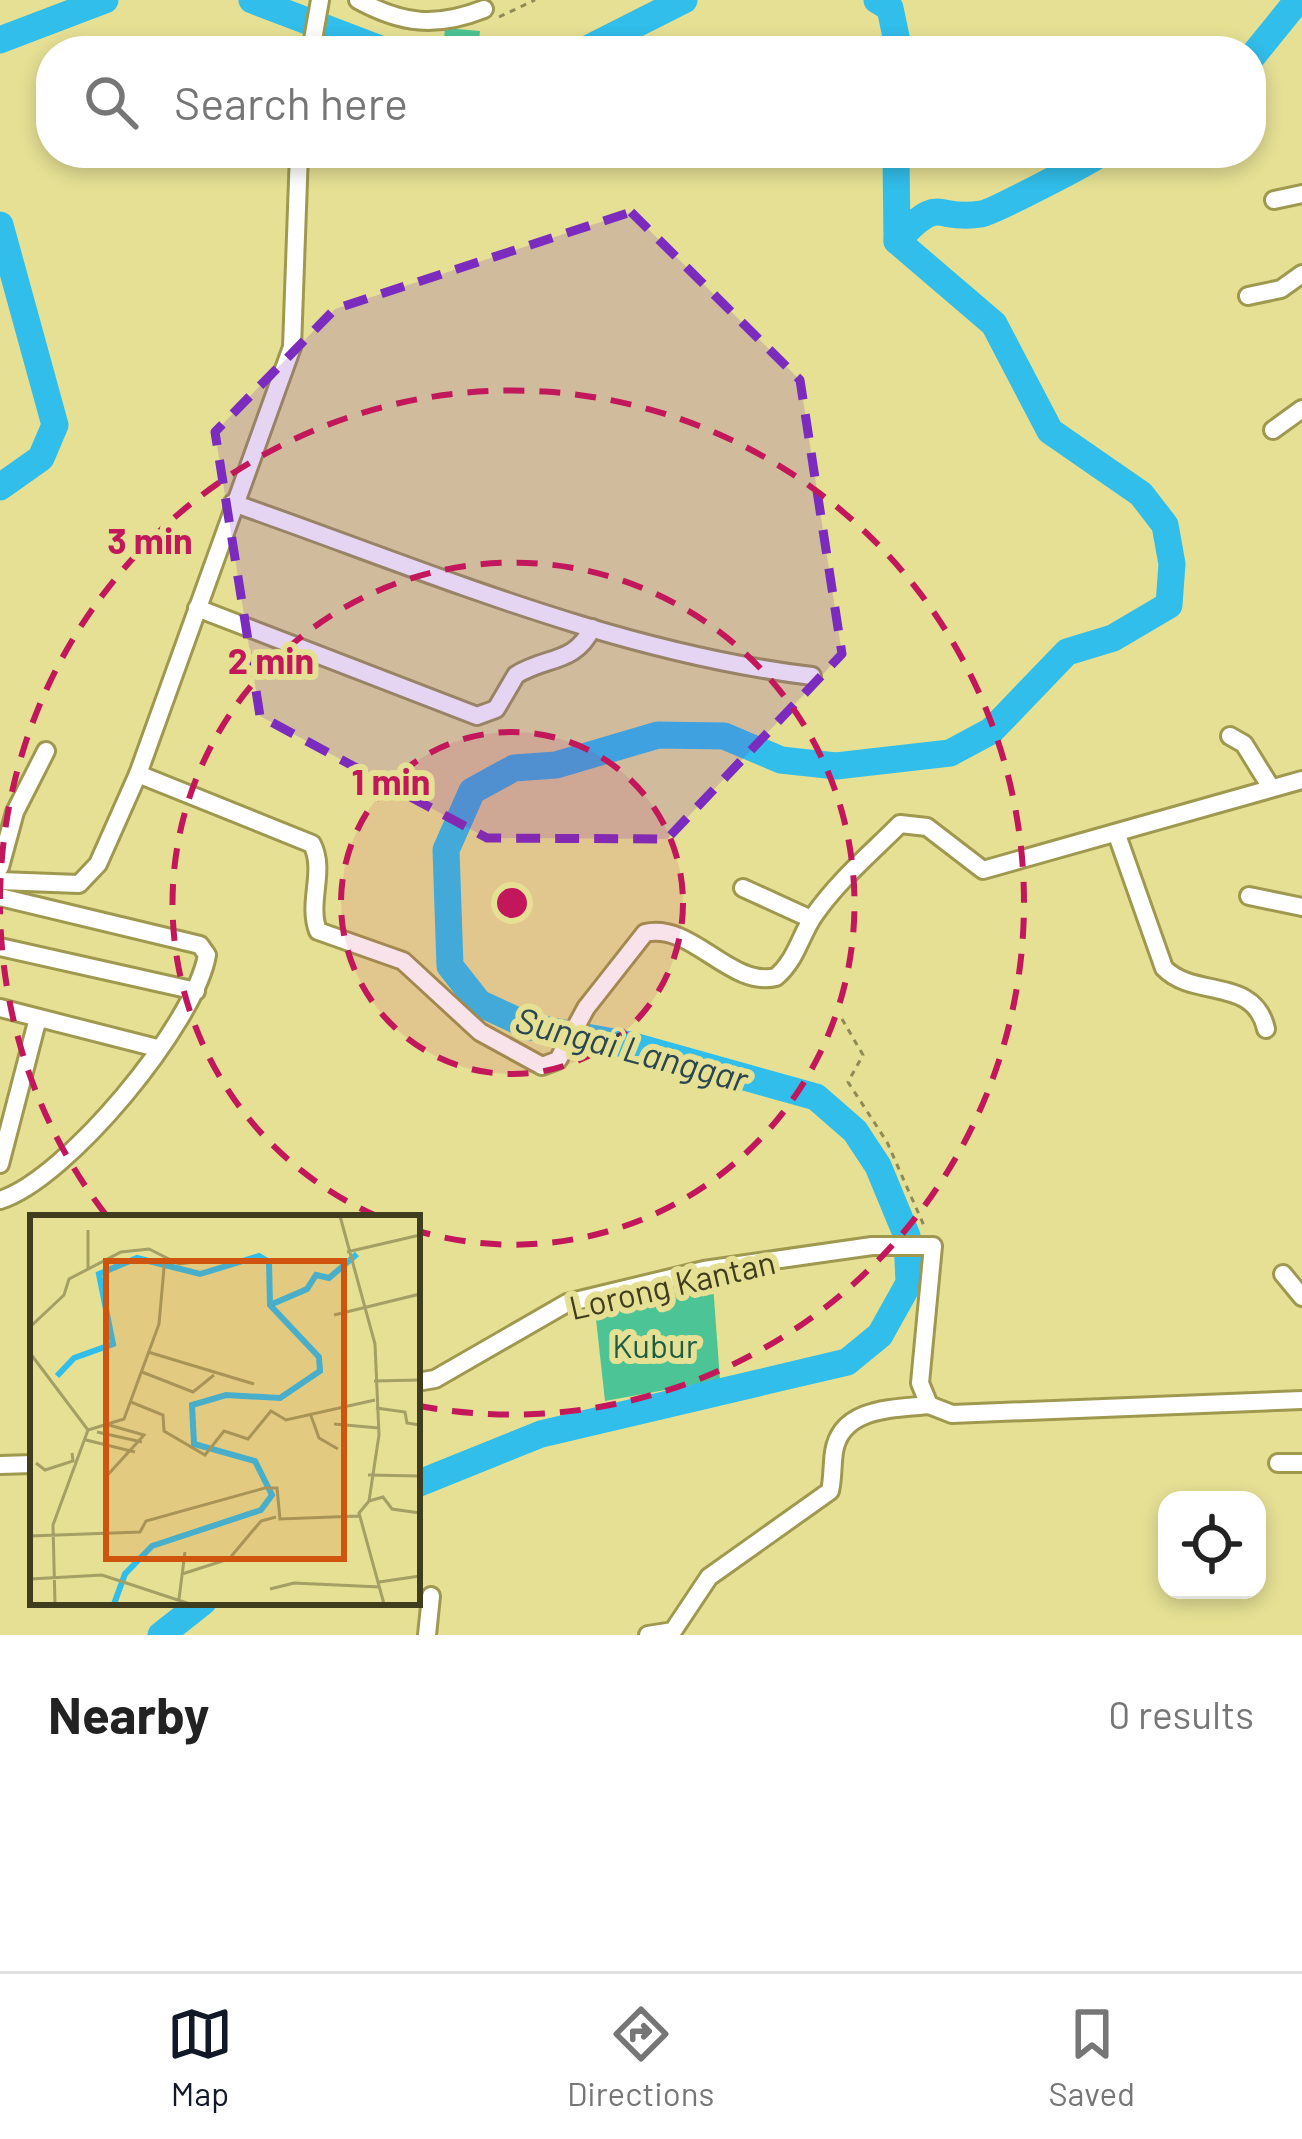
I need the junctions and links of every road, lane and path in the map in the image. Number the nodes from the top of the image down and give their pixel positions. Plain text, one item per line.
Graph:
1 (358, 0) edge
2 (535, 0) edge
3 (319, 3) edge
4 (484, 10) joint
5 (313, 36) edge
6 (298, 168) edge
7 (1302, 194) edge
8 (1274, 200) dead end
9 (1302, 274) edge
10 (1248, 296) dead end
11 (1302, 409) edge
12 (1273, 430) dead end
13 (232, 503) junction
14 (197, 608) junction
15 (592, 628) junction
16 (812, 676) dead end
17 (1230, 736) dead end
18 (46, 751) dead end
19 (138, 774) junction
20 (1302, 780) edge
21 (1270, 786) junction
22 (1117, 835) junction
23 (0, 867) edge
24 (0, 881) edge
25 (743, 888) dead end
26 (1249, 896) dead end
27 (0, 897) edge
28 (1302, 908) edge
29 (811, 919) junction
30 (0, 947) edge
31 (196, 991) junction
32 (0, 1008) edge
33 (38, 1018) junction
34 (842, 1019) dead end
35 (1267, 1029) dead end
36 (157, 1048) junction
37 (0, 1163) edge
38 (0, 1200) edge
39 (928, 1246) junction
40 (1283, 1274) dead end
41 (1302, 1297) edge
42 (420, 1382) edge
43 (1302, 1400) edge
44 (929, 1405) junction
45 (1302, 1462) edge
46 (1278, 1463) dead end
47 (30, 1464) edge
48 (0, 1465) edge
49 (431, 1596) dead end
50 (427, 1635) edge
51 (647, 1635) edge

1 - 4 street
2 - 4 path
3 - 5 street
6 - 13 street
7 - 8 street
9 - 10 street
11 - 12 street
13 - 14 street
13 - 15 street
14 - 15 street
14 - 19 street
15 - 16 street
17 - 21 street
18 - 23 street
19 - 24 street
19 - 29 street
20 - 21 street
21 - 22 street
22 - 29 street
22 - 35 street
25 - 29 street
26 - 28 street
27 - 31 street
30 - 31 street
31 - 36 street
32 - 33 street
33 - 36 street
33 - 37 street
34 - 39 path
36 - 38 street
39 - 42 street, Lorong Kantan
39 - 44 street
40 - 41 street
43 - 44 street
44 - 51 street
45 - 46 street
47 - 48 street
49 - 50 street

